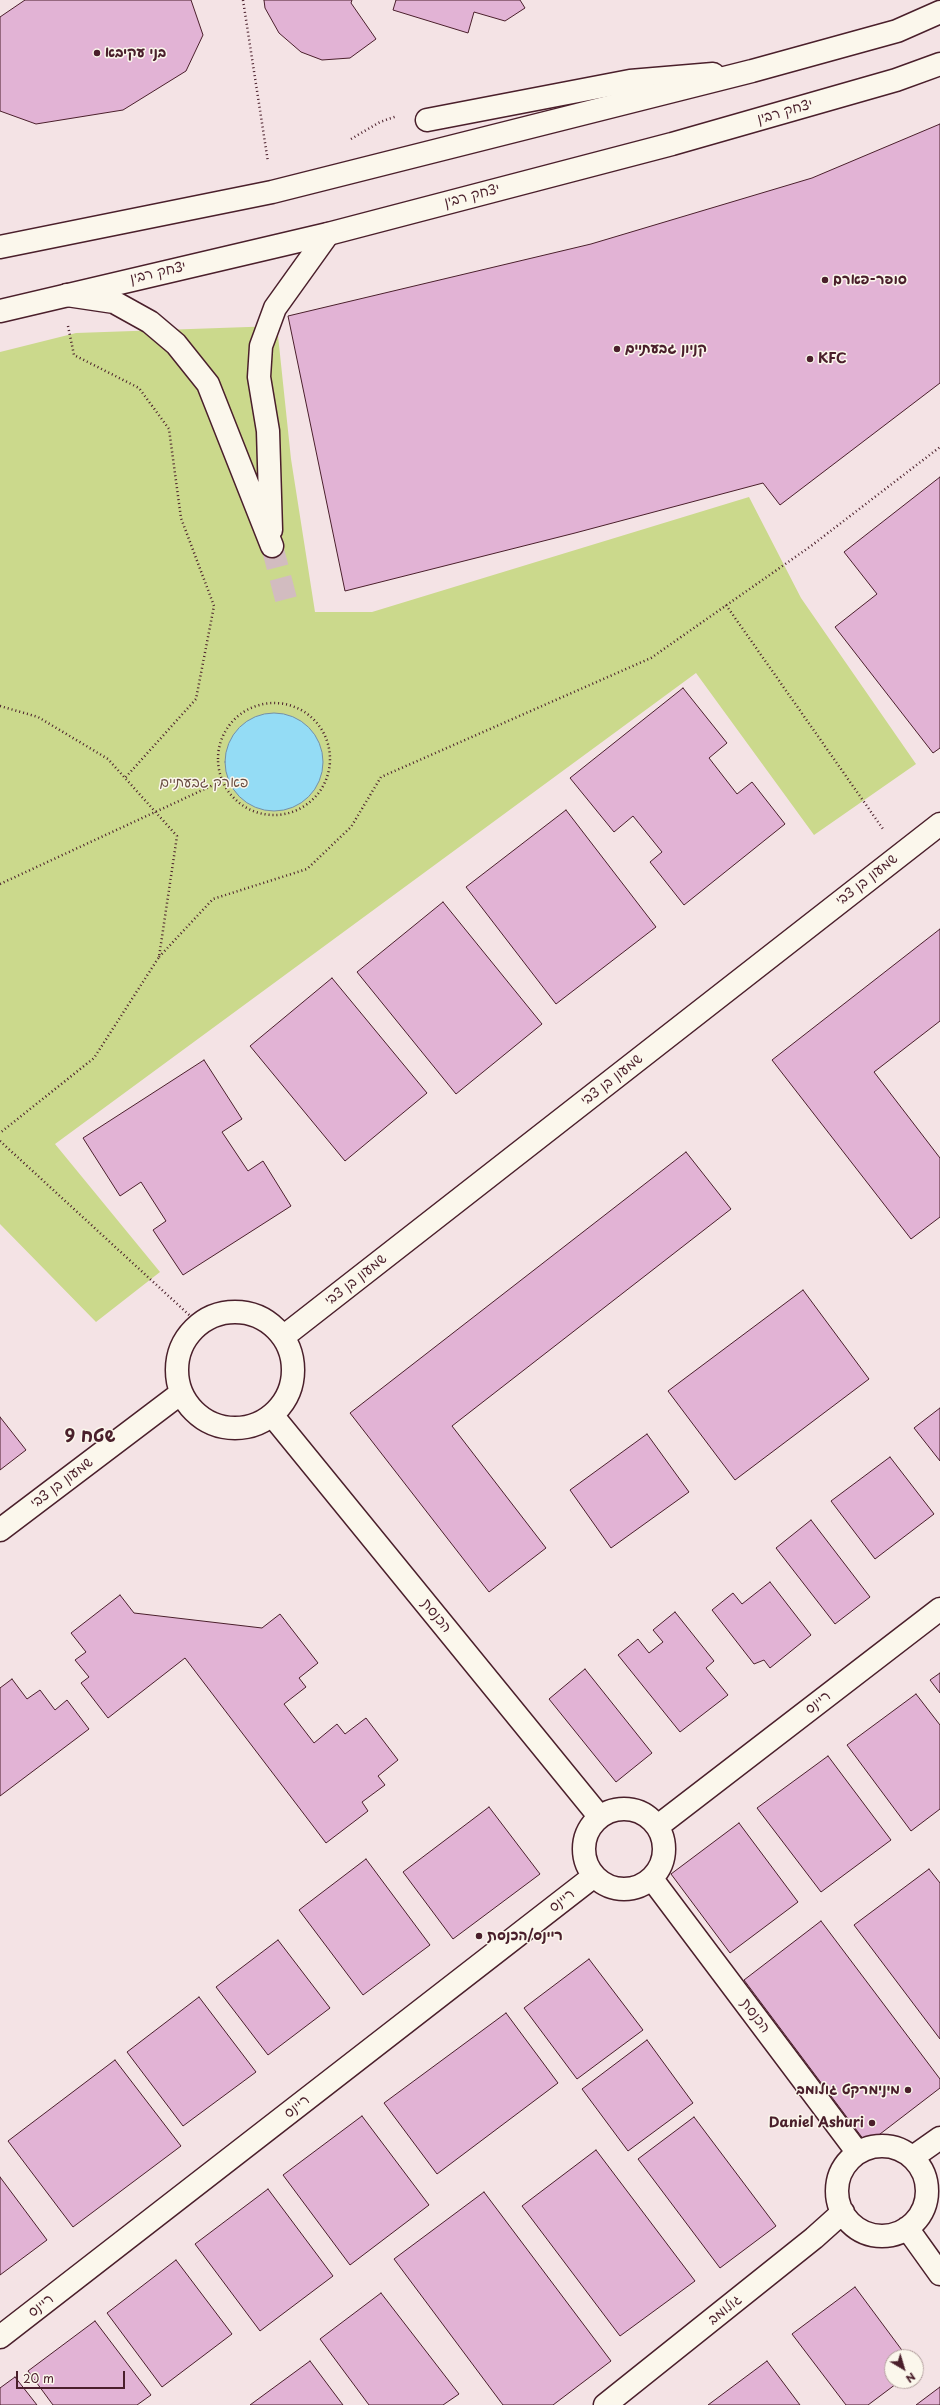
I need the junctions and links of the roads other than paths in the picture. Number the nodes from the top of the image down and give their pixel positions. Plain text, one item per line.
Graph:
1 (940, 12) edge
2 (940, 64) edge
3 (752, 71) junction
4 (427, 120) dead end
5 (328, 234) junction
6 (0, 247) edge
7 (62, 294) junction
8 (0, 311) edge
9 (940, 824) edge
10 (284, 1337) junction
11 (181, 1393) junction
12 (272, 1415) junction
13 (0, 1530) edge
14 (940, 1609) edge
15 (599, 1816) junction
16 (658, 1826) junction
17 (594, 1876) junction
18 (652, 1878) junction
19 (940, 2138) edge
20 (858, 2153) junction
21 (913, 2157) junction
22 (843, 2212) junction
23 (907, 2228) junction
24 (940, 2274) edge
25 (0, 2337) edge
26 (605, 2405) edge

1 - 3 street
2 - 5 street, יצחק רבין
3 - 4 street
3 - 6 street
5 - 7 street, יצחק רבין
5 - 7 street
7 - 8 street, יצחק רבין
9 - 10 street, שמעון בן צבי
10 - 11 street
10 - 12 street
11 - 12 street
11 - 13 street, שמעון בן צבי
12 - 15 street, הכנסת
14 - 16 street, ריינס
15 - 16 street
15 - 17 street
16 - 18 street
17 - 18 street
17 - 25 street, ריינס
18 - 20 street, הכנסת
19 - 21 street
20 - 21 street
20 - 22 street
21 - 23 street
22 - 23 street
22 - 26 street, גולומב
23 - 24 street

